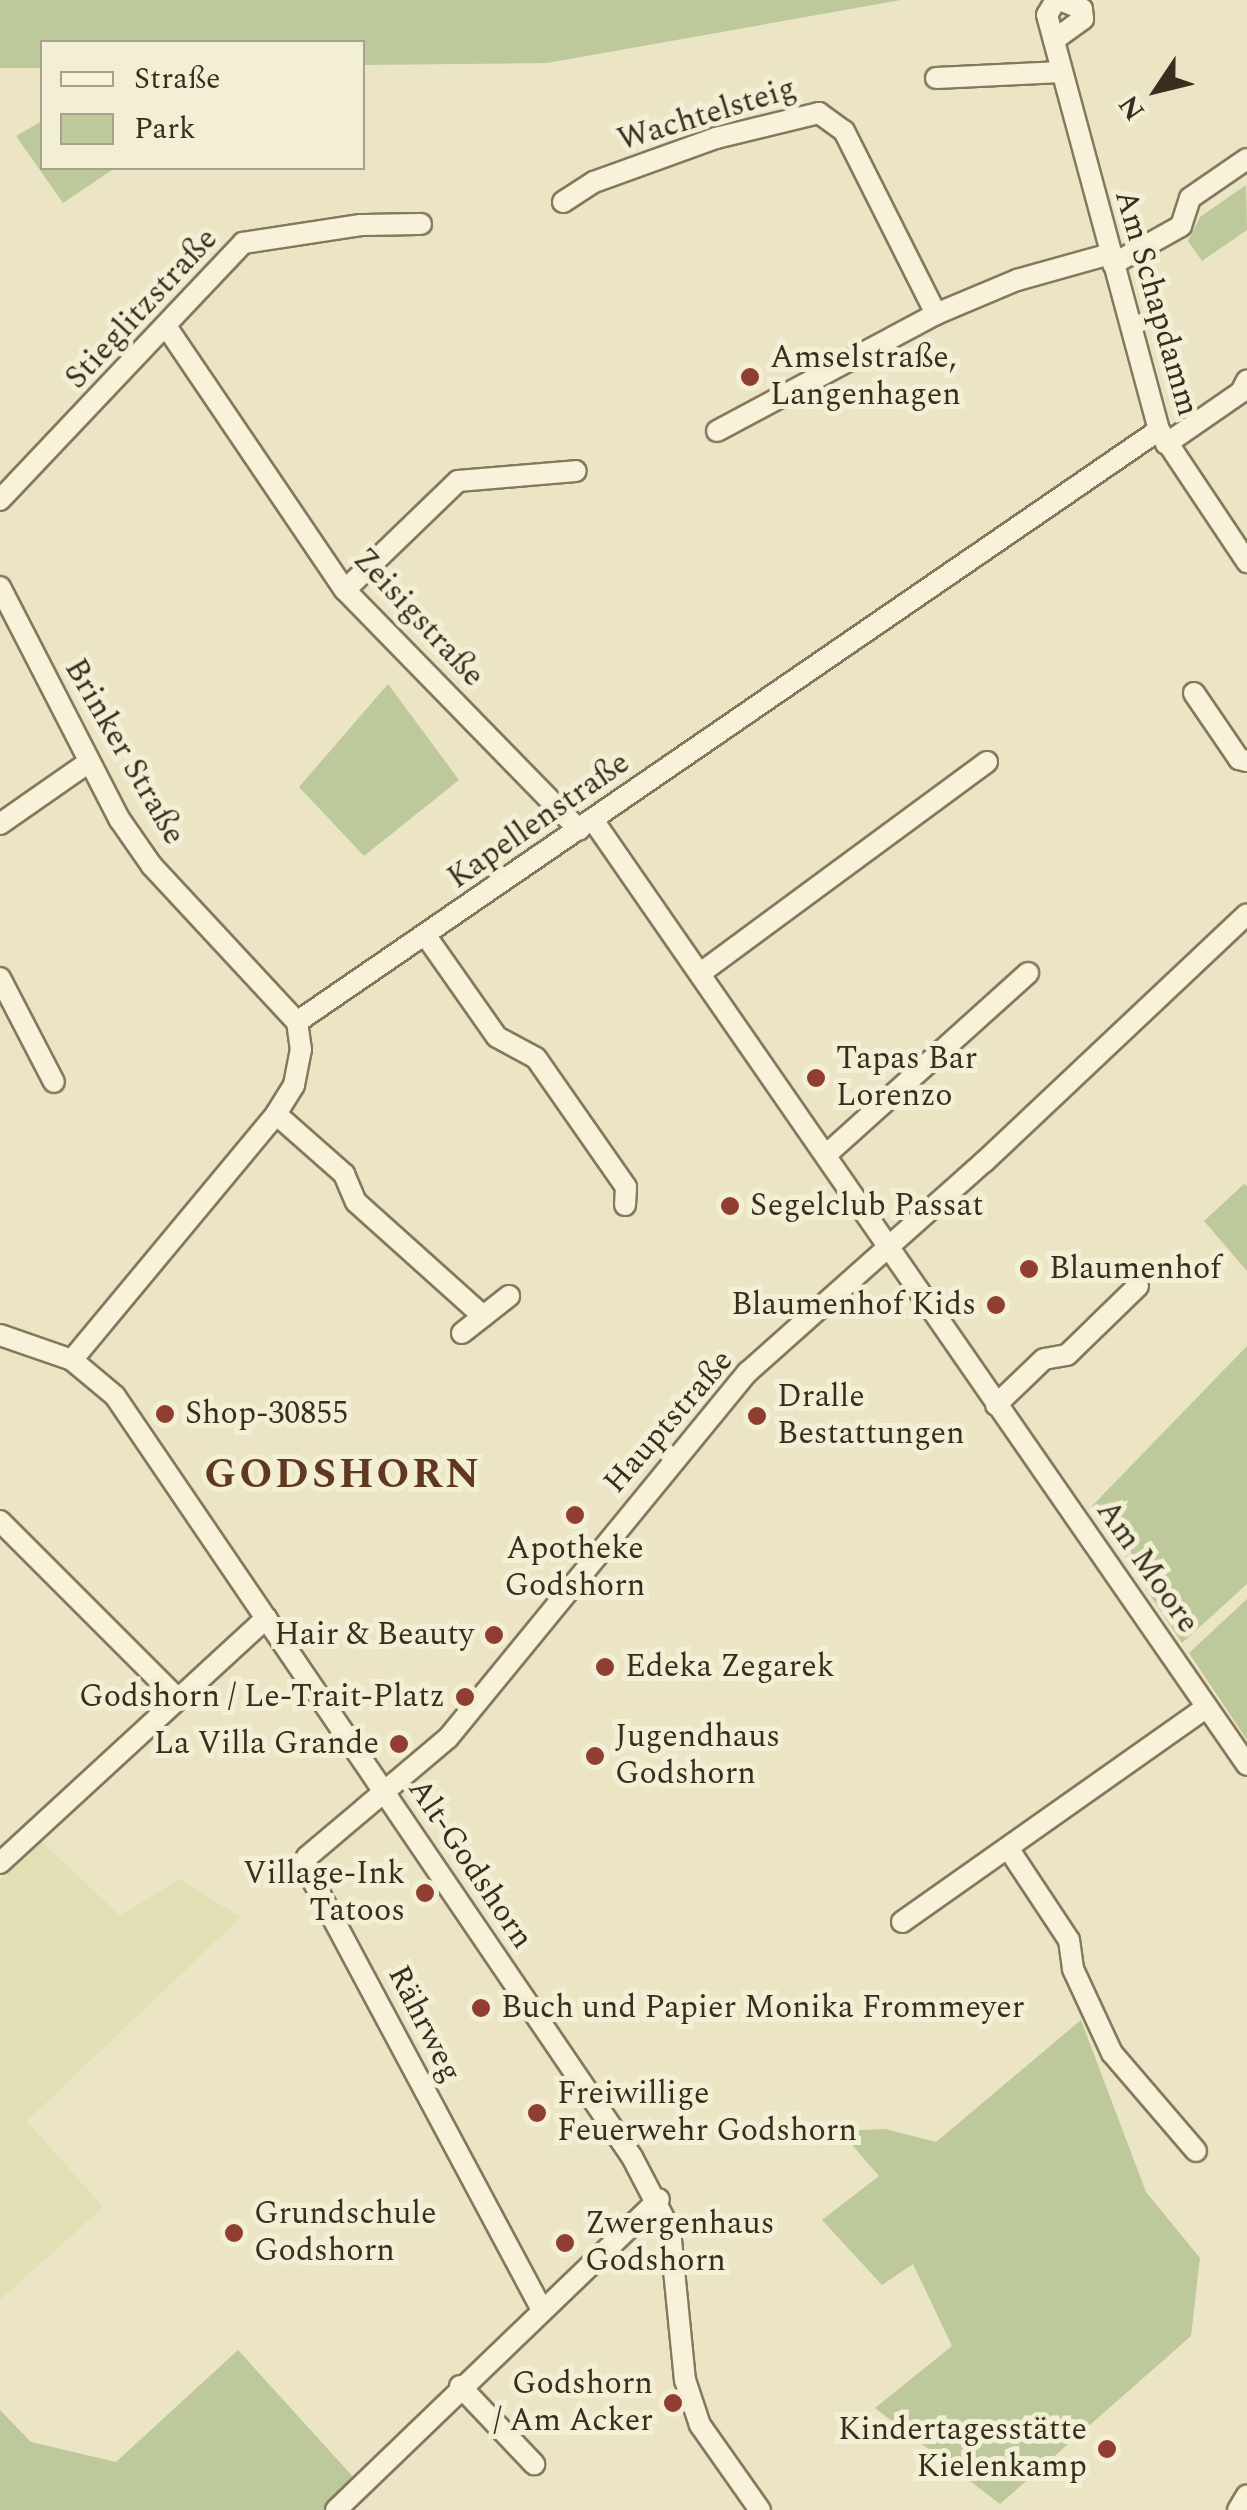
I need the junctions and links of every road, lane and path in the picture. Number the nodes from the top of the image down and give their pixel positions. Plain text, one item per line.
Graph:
1 (1058, 0) edge
2 (1054, 40) junction
3 (1062, 72) junction
4 (936, 78) dead end
5 (1247, 159) edge
6 (564, 202) dead end
7 (421, 224) dead end
8 (1111, 259) junction
9 (936, 314) junction
10 (168, 329) junction
11 (1247, 380) edge
12 (717, 431) dead end
13 (1163, 437) junction
14 (576, 471) dead end
15 (0, 500) edge
16 (1247, 562) edge
17 (0, 586) edge
18 (345, 590) junction
19 (1194, 693) dead end
20 (1247, 761) edge
21 (89, 762) junction
22 (987, 762) dead end
23 (0, 824) edge
24 (586, 825) junction
25 (1247, 914) edge
26 (426, 936) junction
27 (702, 972) junction
28 (1028, 974) dead end
29 (0, 978) edge
30 (297, 1022) junction
31 (54, 1082) dead end
32 (276, 1114) junction
33 (826, 1155) junction
34 (625, 1205) dead end
35 (888, 1249) junction
36 (1138, 1286) dead end
37 (509, 1296) dead end
38 (483, 1316) junction
39 (462, 1333) dead end
40 (0, 1334) edge
41 (72, 1360) junction
42 (996, 1405) junction
43 (0, 1521) edge
44 (266, 1618) junction
45 (177, 1698) junction
46 (1207, 1707) junction
47 (1247, 1764) edge
48 (384, 1790) junction
49 (1008, 1848) junction
50 (0, 1863) edge
51 (902, 1922) dead end
52 (1196, 2152) dead end
53 (658, 2199) junction
54 (541, 2308) junction
55 (460, 2386) junction
56 (534, 2464) dead end
57 (1247, 2496) edge
58 (755, 2508) edge
59 (336, 2510) edge
60 (1238, 2510) edge

1 - 2 street, Am Schapdamm
1 - 2 street, Am Schapdamm
2 - 3 street, Am Schapdamm
3 - 4 street
3 - 8 street, Am Schapdamm
5 - 8 street
6 - 9 street, Wachtelsteig
7 - 10 street, Stieglitzstraße
8 - 9 street
8 - 13 street, Am Schapdamm
9 - 12 street
10 - 15 street, Stieglitzstraße
10 - 18 street, Zeisigstraße
11 - 13 street, Kapellenstraße
13 - 16 street, Am Schapdamm
13 - 24 street, Kapellenstraße
14 - 18 street
17 - 21 street, Brinker Straße
18 - 24 street, Zeisigstraße
19 - 20 street
21 - 23 street
21 - 30 street, Brinker Straße
22 - 27 street
24 - 26 street, Kapellenstraße
24 - 27 street, Am Moore
25 - 35 street, Hauptstraße
26 - 30 street, Kapellenstraße
26 - 34 street
27 - 33 street, Am Moore
28 - 33 street
29 - 31 street
30 - 32 street
32 - 38 street
32 - 41 street
33 - 35 street, Am Moore
35 - 42 street, Am Moore
35 - 48 street, Hauptstraße
36 - 42 street
37 - 38 street
38 - 39 street
40 - 41 street, Alt-Godshorn
41 - 44 street, Alt-Godshorn
42 - 46 street, Am Moore
43 - 45 street
44 - 45 street
44 - 48 street, Alt-Godshorn
45 - 50 street
46 - 47 street, Am Moore
46 - 49 street
48 - 53 street, Alt-Godshorn
48 - 54 street, Rährweg
49 - 51 street
49 - 52 street
53 - 54 street
53 - 58 street, Alt-Godshorn
54 - 55 street
55 - 56 street
55 - 59 street
57 - 60 street

